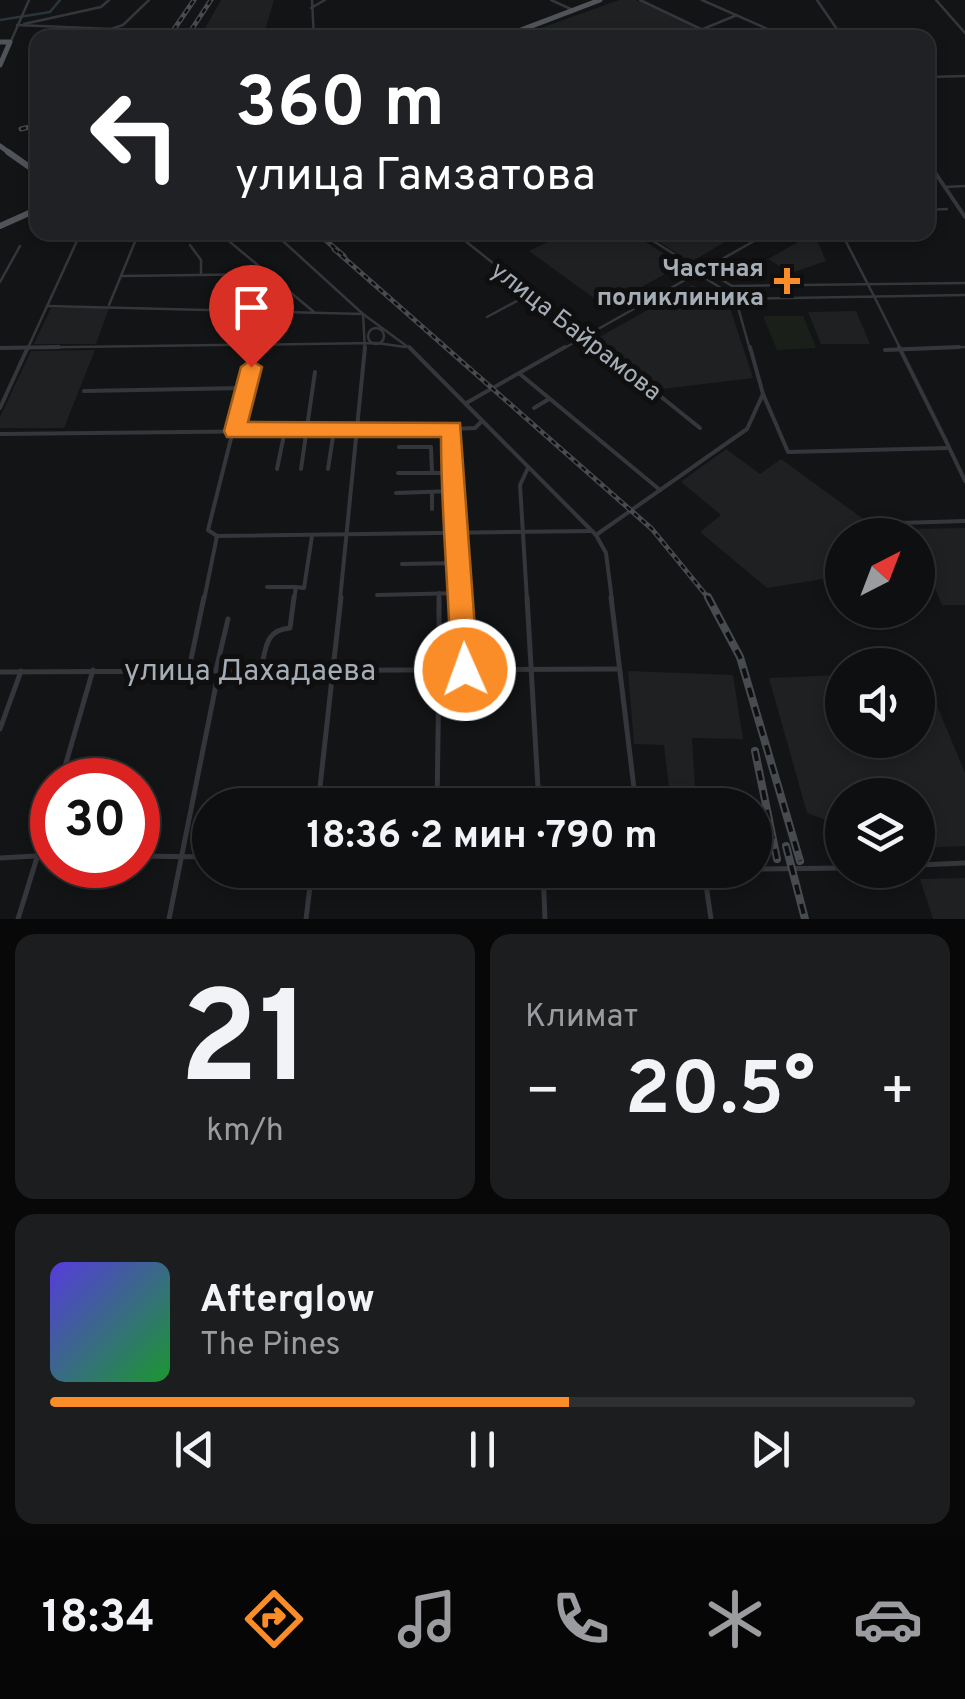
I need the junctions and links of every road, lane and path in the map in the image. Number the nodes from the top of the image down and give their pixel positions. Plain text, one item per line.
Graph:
1 (29, 0) edge
2 (109, 0) edge
3 (148, 0) edge
4 (312, 0) edge
5 (326, 0) edge
6 (552, 0) edge
7 (600, 0) edge
8 (640, 0) edge
9 (702, 0) edge
10 (817, 0) edge
11 (936, 0) edge
12 (311, 8) junction
13 (573, 10) junction
14 (737, 15) junction
15 (17, 25) junction
16 (702, 29) joint
17 (313, 30) edge
18 (526, 30) edge
19 (770, 30) edge
20 (838, 30) edge
21 (965, 33) edge
22 (0, 42) edge
23 (10, 42) junction
24 (0, 64) edge
25 (965, 76) edge
26 (935, 77) edge
27 (0, 146) edge
28 (30, 167) edge
29 (935, 173) edge
30 (965, 186) edge
31 (944, 187) junction
32 (962, 207) edge
33 (947, 209) dead end
34 (935, 210) edge
35 (30, 213) edge
36 (965, 217) edge
37 (0, 226) edge
38 (77, 240) edge
39 (136, 240) edge
40 (227, 240) edge
41 (282, 240) edge
42 (464, 240) edge
43 (652, 240) edge
44 (756, 240) edge
45 (844, 240) edge
46 (190, 245) dead end
47 (20, 246) dead end
48 (701, 271) junction
49 (267, 274) junction
50 (202, 275) junction
51 (121, 276) junction
52 (0, 282) edge
53 (965, 283) edge
54 (868, 285) junction
55 (732, 286) junction
56 (530, 294) junction
57 (965, 295) edge
58 (733, 297) junction
59 (876, 299) junction
60 (47, 306) junction
61 (109, 306) junction
62 (263, 310) junction
63 (314, 312) junction
64 (362, 314) junction
65 (487, 317) dead end
66 (383, 331) junction
67 (366, 335) junction
68 (588, 337) junction
69 (377, 342) junction
70 (364, 344) junction
71 (256, 345) junction
72 (965, 347) edge
73 (0, 348) edge
74 (28, 348) junction
75 (410, 348) junction
76 (900, 349) junction
77 (885, 350) dead end
78 (315, 372) dead end
79 (520, 374) junction
80 (246, 388) junction
81 (84, 391) dead end
82 (764, 394) junction
83 (549, 398) junction
84 (468, 402) junction
85 (0, 408) edge
86 (534, 408) dead end
87 (482, 421) junction
88 (475, 428) joint
89 (700, 428) dead end
90 (359, 429) junction
91 (452, 429) junction
92 (285, 430) junction
93 (308, 430) junction
94 (334, 430) junction
95 (235, 431) junction
96 (0, 434) edge
97 (398, 447) dead end
98 (947, 448) junction
99 (301, 468) dead end
100 (528, 468) junction
101 (277, 469) dead end
102 (328, 469) dead end
103 (432, 472) junction
104 (452, 472) junction
105 (398, 473) dead end
106 (965, 481) edge
107 (660, 490) junction
108 (453, 491) junction
109 (432, 492) junction
110 (396, 493) dead end
111 (432, 509) dead end
112 (965, 521) edge
113 (935, 522) edge
114 (523, 532) junction
115 (594, 533) junction
116 (454, 534) junction
117 (346, 535) junction
118 (217, 536) junction
119 (312, 536) junction
120 (461, 563) junction
121 (402, 564) dead end
122 (267, 586) dead end
123 (296, 587) junction
124 (462, 593) junction
125 (439, 594) junction
126 (377, 595) dead end
127 (228, 619) dead end
128 (463, 628) junction
129 (189, 669) junction
130 (262, 669) junction
131 (332, 669) junction
132 (529, 669) junction
133 (619, 669) junction
134 (92, 670) junction
135 (217, 670) junction
136 (439, 670) junction
137 (465, 670) junction
138 (20, 671) junction
139 (0, 672) edge
140 (0, 728) edge
141 (67, 758) edge
142 (320, 788) edge
143 (437, 788) edge
144 (538, 788) edge
145 (634, 788) edge
146 (30, 856) edge
147 (160, 856) edge
148 (180, 856) junction
149 (192, 856) edge
150 (0, 858) edge
151 (965, 863) edge
152 (935, 864) edge
153 (825, 868) edge
154 (772, 870) edge
155 (30, 882) edge
156 (310, 888) edge
157 (544, 888) edge
158 (706, 888) edge
159 (18, 919) edge
160 (169, 919) edge
161 (306, 919) edge
162 (545, 919) edge
163 (711, 919) edge

1 - 15 street
2 - 15 street
3 - 15 street
4 - 12 street
5 - 12 street
6 - 13 street
7 - 13 main road
8 - 16 street
9 - 14 street
10 - 20 street
11 - 21 street
12 - 17 street
13 - 18 main road
14 - 16 street
14 - 19 street
15 - 23 street
22 - 23 main road
23 - 24 main road
25 - 26 street
27 - 28 main road
29 - 31 street
30 - 31 street
31 - 32 street
32 - 36 street
33 - 34 street
35 - 37 main road
38 - 60 street
39 - 51 street
40 - 49 street
41 - 64 street
42 - 56 street, улица Байрамова
43 - 48 street
44 - 48 street
45 - 54 street
46 - 50 street
47 - 52 street
48 - 55 street
48 - 58 street
48 - 68 street
49 - 50 street
49 - 63 street
50 - 51 street
51 - 61 street
53 - 54 street
54 - 55 street
54 - 59 street
55 - 58 street
56 - 65 street
56 - 68 street, улица Байрамова
57 - 59 street
58 - 59 street
58 - 82 street
59 - 76 street
60 - 61 street
60 - 74 street
61 - 62 street
62 - 63 street
62 - 71 street
63 - 64 street
64 - 66 street
64 - 67 street
66 - 67 street
66 - 69 street
66 - 75 street
67 - 69 street
67 - 70 street
68 - 79 street
68 - 89 street, улица Байрамова
69 - 70 street
69 - 75 street
70 - 71 street
70 - 90 street
71 - 74 street
71 - 80 street
72 - 76 street
73 - 74 street
74 - 85 street
75 - 84 street
76 - 77 street
76 - 98 street
78 - 93 street
79 - 83 street
79 - 84 street
80 - 81 street
80 - 95 street
82 - 98 street
82 - 107 street
83 - 86 street
83 - 107 street
84 - 87 street
87 - 88 street
87 - 100 street
88 - 91 street
90 - 91 street
90 - 94 street
90 - 117 street
91 - 104 street
92 - 93 street
92 - 95 street
92 - 101 street
93 - 94 street
93 - 99 street
94 - 102 street
95 - 96 street
95 - 118 street
97 - 103 street
98 - 106 street
100 - 114 street
100 - 115 street
103 - 104 street
103 - 105 street
104 - 108 street
107 - 115 street
108 - 109 street
108 - 116 street
109 - 110 street
109 - 111 street
112 - 113 street
114 - 115 street
114 - 116 street
114 - 132 street
115 - 133 street
116 - 117 street
116 - 120 street
117 - 119 street
117 - 131 street
118 - 119 street
118 - 129 street
119 - 123 street
120 - 121 street
120 - 124 street
122 - 123 street
123 - 130 street
124 - 125 street
124 - 128 street
125 - 126 street
125 - 128 street
127 - 135 street
128 - 137 street
129 - 134 street, улица Дахадаева
129 - 135 street, улица Дахадаева
130 - 131 street, улица Дахадаева
130 - 135 street, улица Дахадаева
131 - 136 street, улица Дахадаева
131 - 142 street
132 - 133 street, улица Дахадаева
132 - 137 street, улица Дахадаева
132 - 144 street
133 - 145 street
134 - 138 street, улица Дахадаева
134 - 141 street
135 - 148 street
136 - 137 street, улица Дахадаева
136 - 143 street
138 - 139 street, улица Дахадаева
138 - 140 street
146 - 150 street
147 - 148 street
148 - 149 street
148 - 160 street
151 - 152 street
153 - 154 street
155 - 159 street
156 - 161 street
157 - 162 street
158 - 163 street

